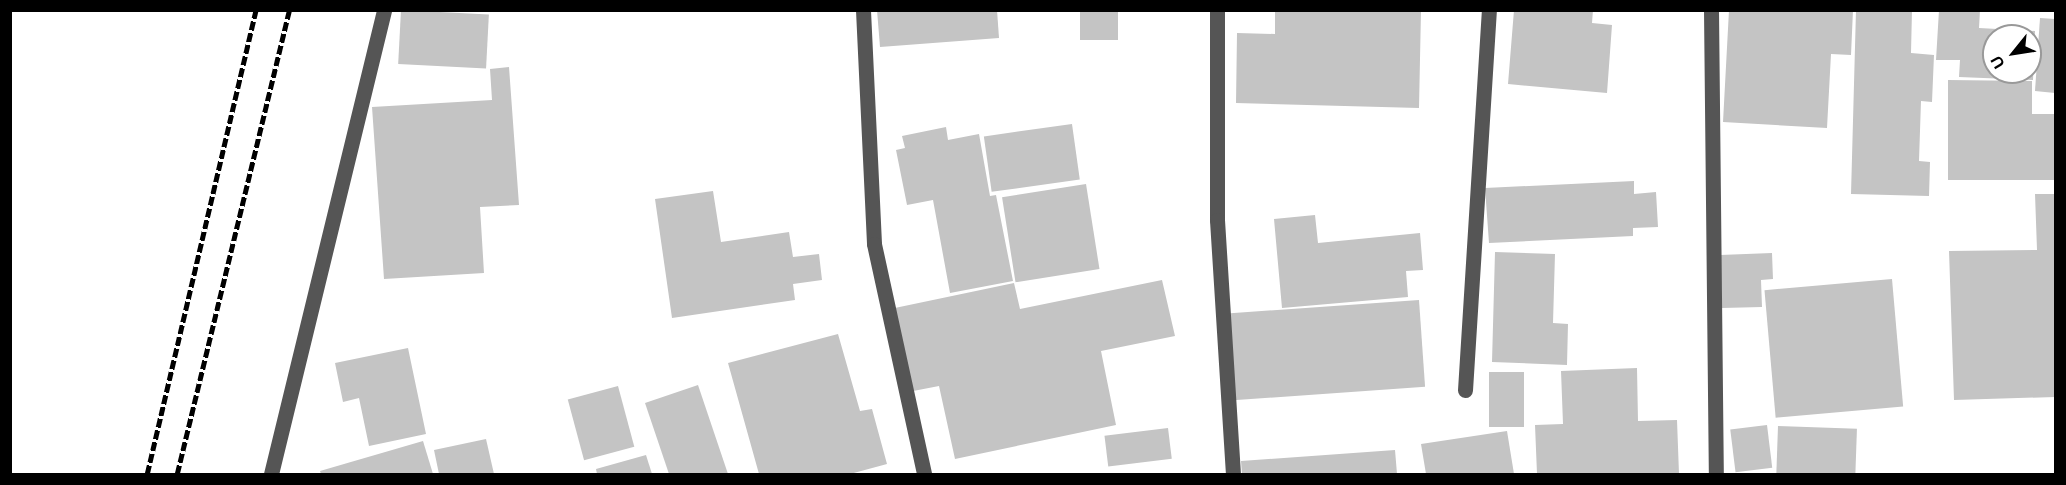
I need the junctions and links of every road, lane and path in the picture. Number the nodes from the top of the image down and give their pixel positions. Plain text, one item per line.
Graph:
1 (384, 10) edge
2 (863, 10) edge
3 (1217, 10) edge
4 (1489, 10) edge
5 (1711, 10) edge
6 (1465, 390) dead end
7 (271, 474) edge
8 (924, 474) edge
9 (1233, 474) edge
10 (1716, 474) edge

1 - 7 street
2 - 8 street
3 - 9 street
4 - 6 street
5 - 10 street

